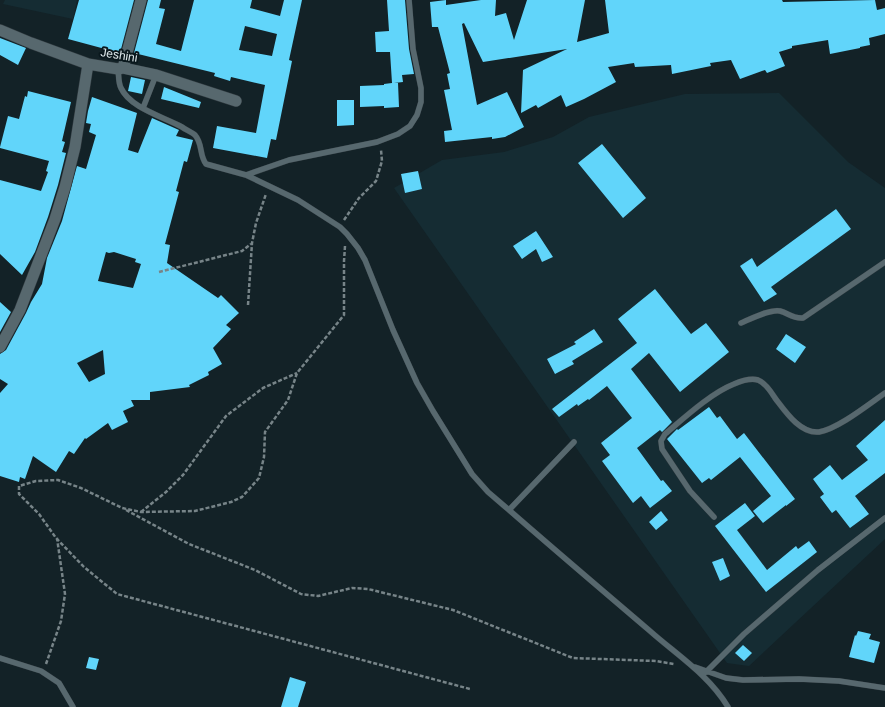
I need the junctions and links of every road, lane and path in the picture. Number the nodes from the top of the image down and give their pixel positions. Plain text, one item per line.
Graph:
1 (141, 0) edge
2 (409, 0) edge
3 (0, 30) edge
4 (88, 64) junction
5 (121, 69) junction
6 (156, 75) junction
7 (236, 101) dead end
8 (143, 108) junction
9 (378, 142) junction
10 (246, 175) junction
11 (269, 186) junction
12 (340, 227) junction
13 (347, 234) junction
14 (252, 244) junction
15 (885, 262) edge
16 (159, 272) dead end
17 (248, 305) dead end
18 (741, 323) dead end
19 (0, 347) edge
20 (297, 373) junction
21 (885, 393) edge
22 (574, 442) dead end
23 (122, 508) junction
24 (508, 510) junction
25 (141, 512) junction
26 (714, 517) dead end
27 (885, 518) edge
28 (56, 538) junction
29 (0, 658) edge
30 (693, 666) junction
31 (41, 671) junction
32 (706, 672) junction
33 (470, 688) dead end
34 (885, 688) edge
35 (73, 707) edge
36 (728, 707) edge

1 - 5 street
2 - 9 lane
3 - 4 street, Jeshini
4 - 5 street, Jeshini
4 - 19 street
5 - 6 street, Jeshini
5 - 8 lane
6 - 7 street, Jeshini
6 - 8 lane
8 - 10 lane
9 - 10 lane
9 - 12 path
10 - 11 lane
11 - 12 lane
11 - 14 path
12 - 13 lane
13 - 20 path
13 - 24 lane
14 - 16 path
14 - 17 path
15 - 18 lane
20 - 25 path
20 - 25 path
21 - 26 lane
22 - 24 lane
23 - 25 path
23 - 28 path
23 - 30 path
24 - 30 lane
27 - 32 lane
28 - 31 path
28 - 33 path
29 - 31 lane
30 - 32 lane
30 - 36 lane
31 - 35 lane
32 - 34 lane

